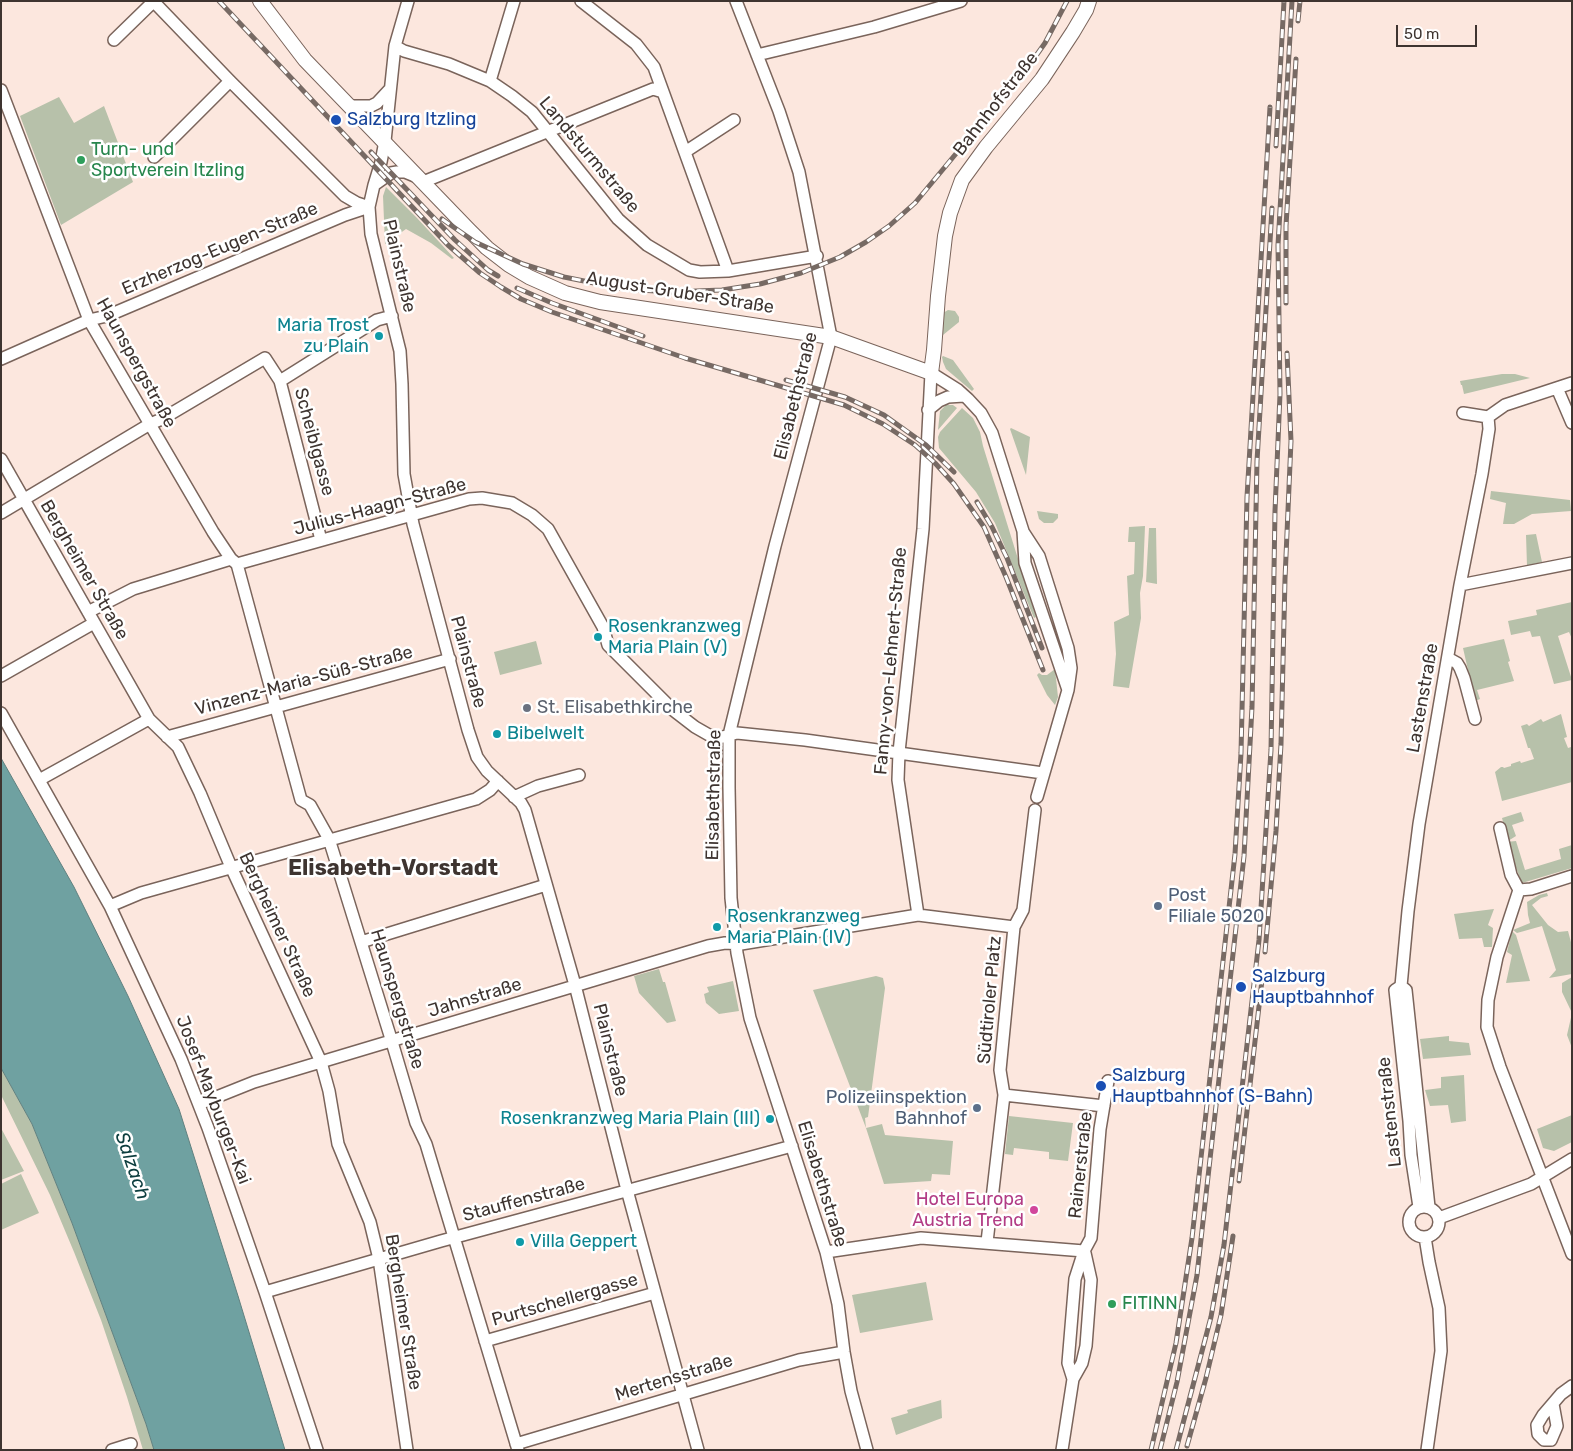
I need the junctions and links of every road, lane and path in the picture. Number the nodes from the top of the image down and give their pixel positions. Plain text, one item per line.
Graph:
1 (153, 1) edge
2 (260, 1) edge
3 (408, 1) edge
4 (514, 1) edge
5 (581, 1) edge
6 (736, 1) edge
7 (961, 1) edge
8 (1089, 1) edge
9 (925, 6) edge
10 (114, 40) dead end
11 (395, 46) junction
12 (756, 55) junction
13 (230, 81) junction
14 (490, 81) junction
15 (390, 89) junction
16 (1, 90) edge
17 (663, 92) junction
18 (349, 106) junction
19 (734, 120) dead end
20 (548, 131) junction
21 (385, 141) junction
22 (685, 152) junction
23 (154, 157) dead end
24 (422, 180) junction
25 (374, 185) junction
26 (369, 207) junction
27 (946, 236) joint
28 (817, 256) junction
29 (728, 271) junction
30 (392, 316) junction
31 (90, 320) junction
32 (831, 337) junction
33 (1, 359) edge
34 (931, 373) junction
35 (280, 381) junction
36 (1572, 383) edge
37 (1557, 388) junction
38 (964, 396) junction
39 (928, 410) junction
40 (1463, 413) dead end
41 (1488, 417) junction
42 (1572, 423) edge
43 (150, 424) junction
44 (1, 459) edge
45 (24, 500) junction
46 (1, 513) edge
47 (412, 515) junction
48 (321, 540) junction
49 (234, 562) junction
50 (1572, 563) edge
51 (1460, 585) junction
52 (88, 612) junction
53 (94, 623) junction
54 (1448, 658) junction
55 (450, 659) junction
56 (1, 676) edge
57 (276, 707) junction
58 (1, 714) edge
59 (149, 718) junction
60 (1475, 719) dead end
61 (729, 735) junction
62 (167, 737) junction
63 (899, 752) junction
64 (1043, 772) junction
65 (579, 775) dead end
66 (38, 780) junction
67 (498, 781) junction
68 (1037, 796) dead end
69 (514, 797) junction
70 (1035, 810) dead end
71 (1500, 828) dead end
72 (329, 839) junction
73 (231, 867) junction
74 (1572, 876) edge
75 (546, 886) junction
76 (1519, 890) junction
77 (110, 906) junction
78 (918, 915) junction
79 (1014, 927) junction
80 (361, 942) junction
81 (736, 943) junction
82 (575, 985) junction
83 (392, 1042) junction
84 (321, 1062) junction
85 (1108, 1080) dead end
86 (1004, 1095) junction
87 (199, 1104) junction
88 (1104, 1106) junction
89 (792, 1146) junction
90 (1572, 1159) edge
91 (1542, 1176) junction
92 (627, 1190) junction
93 (1424, 1207) junction
94 (1439, 1218) junction
95 (1425, 1237) junction
96 (454, 1238) junction
97 (988, 1242) junction
98 (1084, 1251) junction
99 (826, 1252) junction
100 (1572, 1254) edge
101 (379, 1259) junction
102 (265, 1292) junction
103 (655, 1292) junction
104 (485, 1341) junction
105 (844, 1352) junction
106 (1073, 1379) junction
107 (1572, 1386) edge
108 (684, 1394) junction
109 (1553, 1404) dead end
110 (131, 1444) dead end
111 (517, 1447) edge
112 (112, 1450) edge
113 (317, 1450) edge
114 (407, 1450) edge
115 (698, 1450) edge
116 (867, 1450) edge
117 (1062, 1450) edge
118 (1426, 1450) edge

1 - 10 street
1 - 13 street, Plainstraße
2 - 18 main road, August-Gruber-Straße
3 - 11 street
4 - 14 street
5 - 17 street
6 - 12 street, Elisabethstraße
7 - 9 street
8 - 27 main road, Bahnhofstraße
9 - 12 street
11 - 14 street, Landsturmstraße
11 - 15 street
12 - 28 street, Elisabethstraße
13 - 23 street
13 - 26 street, Plainstraße
14 - 20 street, Landsturmstraße
15 - 18 street
15 - 21 street
16 - 31 street, Haunspergstraße
17 - 20 street
17 - 22 street
18 - 21 main road, August-Gruber-Straße
19 - 22 street
20 - 24 street
20 - 29 street, Landsturmstraße
21 - 24 main road, August-Gruber-Straße
21 - 25 street
22 - 29 street
24 - 25 street
24 - 32 main road, August-Gruber-Straße
25 - 26 street
26 - 30 street, Plainstraße
26 - 31 street, Erzherzog-Eugen-Straße
27 - 34 main road, Fanny-von-Lehnert-Straße
28 - 29 street, Landsturmstraße
28 - 32 street, Elisabethstraße
30 - 35 street
30 - 47 street, Plainstraße
31 - 33 street, Erzherzog-Eugen-Straße
31 - 43 street, Haunspergstraße
32 - 34 main road, August-Gruber-Straße
32 - 61 street, Elisabethstraße
34 - 38 street
34 - 39 street, Fanny-von-Lehnert-Straße
35 - 43 street, Scheiblgasse
35 - 48 street, Scheiblgasse
36 - 37 street
37 - 41 street
37 - 42 street
38 - 39 street
38 - 64 street
39 - 63 street, Fanny-von-Lehnert-Straße
40 - 41 street
41 - 51 street, Lastenstraße
43 - 45 street
43 - 49 street, Haunspergstraße
44 - 45 street, Bergheimer Straße
45 - 46 street
45 - 52 street, Bergheimer Straße
47 - 48 street, Julius-Haagn-Straße
47 - 55 street, Plainstraße
47 - 61 street, Julius-Haagn-Straße
48 - 49 street, Julius-Haagn-Straße
49 - 52 street, Julius-Haagn-Straße
49 - 57 street, Haunspergstraße
50 - 51 street
51 - 54 street, Lastenstraße
52 - 53 street, Bergheimer Straße
53 - 56 street
53 - 59 street, Bergheimer Straße
54 - 60 street
54 - 93 street, Lastenstraße
55 - 57 street, Vinzenz-Maria-Süß-Straße
55 - 67 street, Plainstraße
57 - 62 street, Vinzenz-Maria-Süß-Straße
57 - 72 street, Haunspergstraße
58 - 66 street, Josef-Mayburger-Kai
59 - 62 street, Bergheimer Straße
59 - 66 street
61 - 63 street, Julius-Haagn-Straße
61 - 81 street, Elisabethstraße
62 - 73 street, Bergheimer Straße
63 - 64 street, Julius-Haagn-Straße
63 - 78 street, Fanny-von-Lehnert-Straße
64 - 68 street
65 - 69 street
66 - 77 street, Josef-Mayburger-Kai
67 - 69 street, Plainstraße
67 - 72 street
69 - 75 street, Plainstraße
70 - 79 street, Südtiroler Platz
71 - 76 street
72 - 73 street
72 - 80 street, Haunspergstraße
73 - 77 street
73 - 84 street, Bergheimer Straße
74 - 76 street
75 - 80 street
75 - 82 street, Plainstraße
76 - 91 street
77 - 87 street, Josef-Mayburger-Kai
78 - 79 street, Jahnstraße
78 - 81 street, Jahnstraße
79 - 86 street, Südtiroler Platz
80 - 83 street, Haunspergstraße
81 - 82 street, Jahnstraße
81 - 89 street, Elisabethstraße
82 - 83 street, Jahnstraße
82 - 92 street, Plainstraße
83 - 84 street, Jahnstraße
83 - 96 street, Haunspergstraße
84 - 87 street, Jahnstraße
84 - 101 street, Bergheimer Straße
85 - 88 street, Rainerstraße
86 - 88 street
86 - 97 street, Südtiroler Platz
87 - 102 street, Josef-Mayburger-Kai
88 - 98 street, Rainerstraße
89 - 92 street, Stauffenstraße
89 - 99 street, Elisabethstraße
90 - 91 street
91 - 94 street
91 - 100 street
92 - 96 street, Stauffenstraße
92 - 103 street, Plainstraße
93 - 94 street
93 - 95 street, Lastenstraße
94 - 95 street
95 - 118 street
96 - 101 street, Stauffenstraße
96 - 104 street, Haunspergstraße
97 - 98 street
97 - 99 street
98 - 106 street, Rainerstraße
98 - 106 street, Rainerstraße
99 - 105 street, Elisabethstraße
101 - 102 street, Stauffenstraße
101 - 114 street, Bergheimer Straße
102 - 113 street, Josef-Mayburger-Kai
103 - 104 street, Purtschellergasse
103 - 108 street, Plainstraße
104 - 111 street, Haunspergstraße
105 - 108 street, Mertensstraße
105 - 116 street, Elisabethstraße
106 - 117 street, Rainerstraße
107 - 109 street
108 - 111 street, Mertensstraße
108 - 115 street, Plainstraße
110 - 112 street

